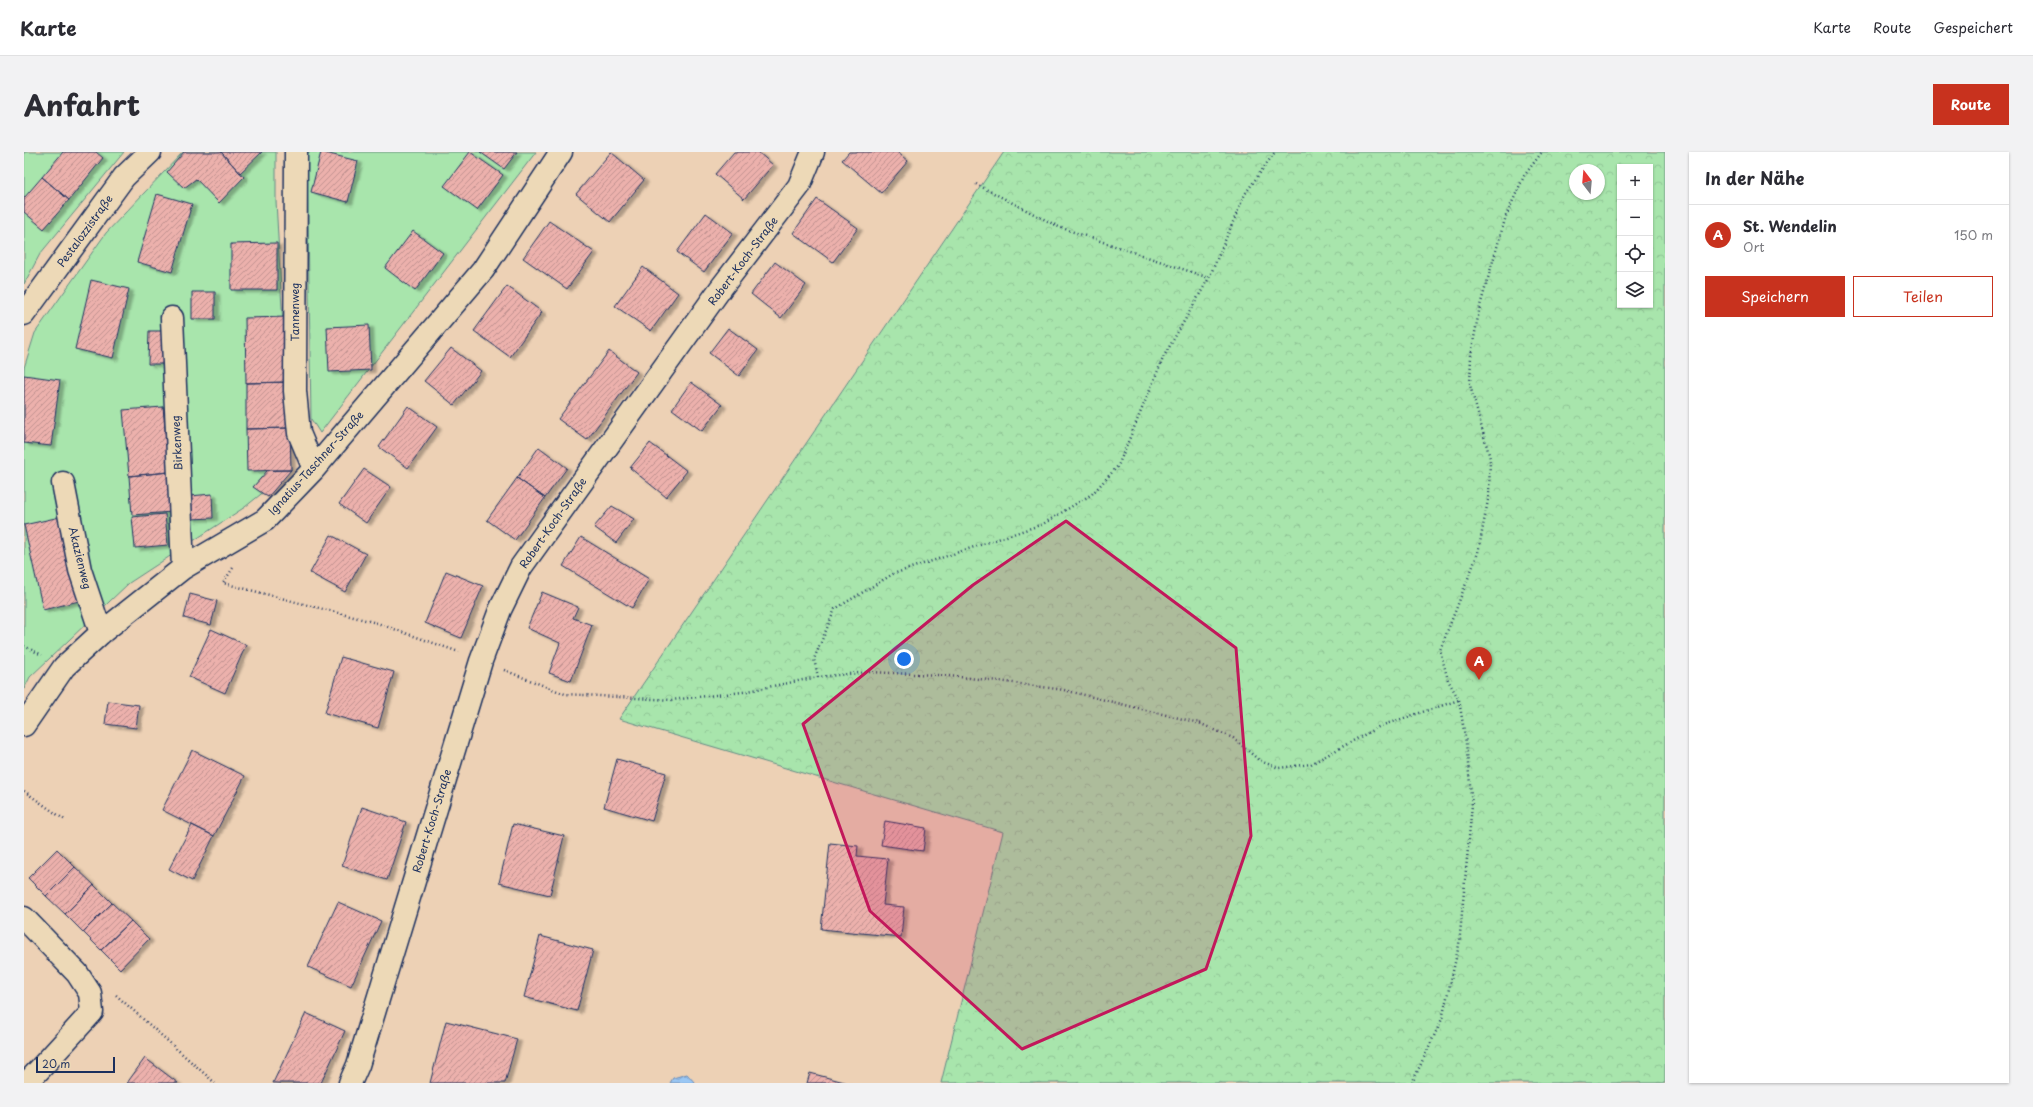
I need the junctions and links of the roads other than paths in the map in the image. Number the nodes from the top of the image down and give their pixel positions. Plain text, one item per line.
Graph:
1 (150, 152) edge
2 (296, 152) edge
3 (561, 152) edge
4 (813, 152) edge
5 (24, 314) edge
6 (172, 318) dead end
7 (314, 469) junction
8 (63, 483) dead end
9 (183, 568) junction
10 (101, 632) junction
11 (24, 725) edge
12 (24, 918) edge
13 (27, 1083) edge
14 (350, 1083) edge

1 - 5 street, Pestalozzistraße
2 - 7 street, Tannenweg
3 - 7 street, Ignatius-Taschner-Straße
4 - 14 street, Robert-Koch-Straße
6 - 9 street, Birkenweg
7 - 9 street, Ignatius-Taschner-Straße
8 - 10 street, Akazienweg
9 - 10 street, Ignatius-Taschner-Straße
10 - 11 street, Ignatius-Taschner-Straße
12 - 13 street

